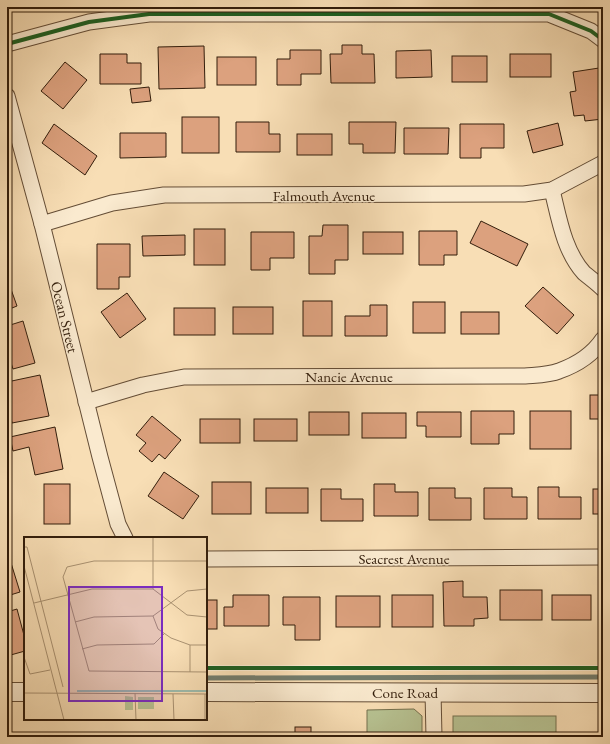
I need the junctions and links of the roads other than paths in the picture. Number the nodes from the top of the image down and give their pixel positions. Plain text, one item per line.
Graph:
1 (549, 11) edge
2 (603, 40) edge
3 (7, 44) edge
4 (7, 96) edge
5 (603, 163) edge
6 (552, 190) junction
7 (42, 224) junction
8 (603, 289) edge
9 (603, 338) edge
10 (86, 402) junction
11 (124, 537) edge
12 (603, 557) edge
13 (207, 559) edge
14 (7, 692) edge
15 (24, 692) edge
16 (207, 692) edge
17 (433, 692) junction
18 (603, 693) edge
19 (434, 737) edge

1 - 2 street
1 - 3 street
4 - 7 street, Ocean Street
5 - 6 street, Falmouth Avenue
6 - 7 street, Falmouth Avenue
6 - 8 street
7 - 10 street, Ocean Street
9 - 10 street, Nancie Avenue
10 - 11 street, Ocean Street
12 - 13 street, Seacrest Avenue
14 - 15 street
16 - 17 street, Cone Road
17 - 18 street, Cone Road
17 - 19 street

